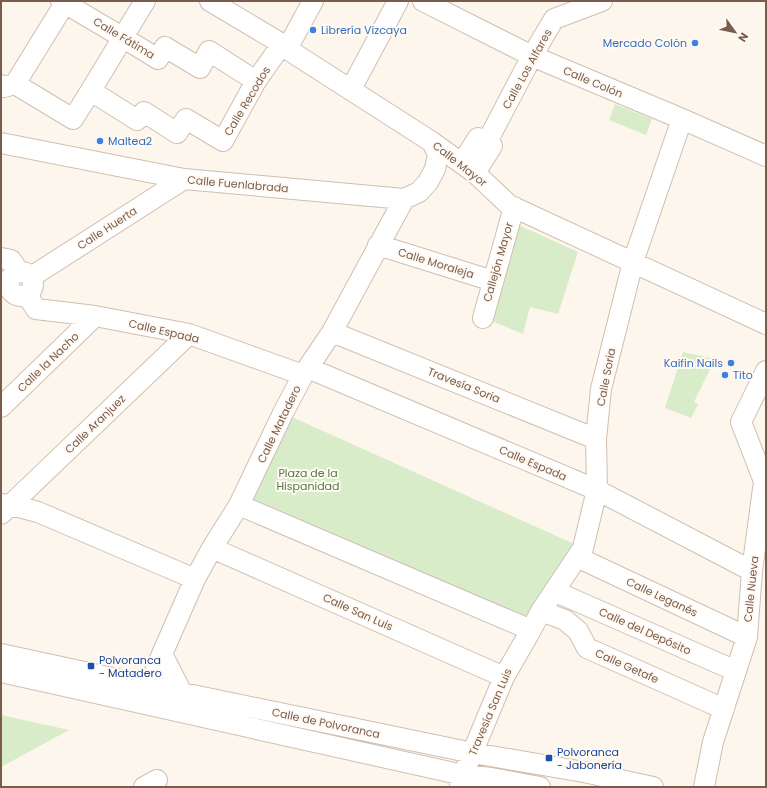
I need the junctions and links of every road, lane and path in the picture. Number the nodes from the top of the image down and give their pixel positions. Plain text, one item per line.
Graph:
1 (145, 1) edge
2 (210, 1) edge
3 (313, 1) edge
4 (398, 1) edge
5 (423, 1) edge
6 (63, 2) edge
7 (598, 2) edge
8 (122, 37) junction
9 (284, 47) junction
10 (532, 56) junction
11 (256, 81) junction
12 (8, 84) edge
13 (351, 89) junction
14 (91, 92) junction
15 (682, 119) junction
16 (1, 142) edge
17 (432, 142) junction
18 (766, 156) edge
19 (468, 168) junction
20 (184, 179) junction
21 (404, 199) junction
22 (514, 207) junction
23 (378, 245) junction
24 (1, 258) edge
25 (633, 262) junction
26 (493, 281) junction
27 (18, 286) edge
28 (95, 316) junction
29 (483, 318) dead end
30 (766, 324) edge
31 (332, 332) junction
32 (189, 334) junction
33 (306, 371) junction
34 (766, 371) edge
35 (1, 407) edge
36 (596, 439) junction
37 (597, 490) junction
38 (239, 505) junction
39 (4, 508) edge
40 (212, 548) junction
41 (577, 557) junction
42 (752, 571) junction
43 (195, 579) junction
44 (554, 591) junction
45 (541, 610) junction
46 (531, 630) junction
47 (747, 637) junction
48 (1, 654) edge
49 (162, 654) junction
50 (736, 671) junction
51 (1, 672) edge
52 (504, 677) junction
53 (182, 693) junction
54 (146, 695) junction
55 (724, 709) junction
56 (473, 753) junction
57 (462, 781) edge
58 (540, 787) edge
59 (653, 787) edge
60 (704, 787) edge

1 - 8 street
2 - 9 street, Calle Mayor
3 - 9 street, Calle Recodos
4 - 13 street
5 - 10 street, Calle Colón
6 - 8 street, Calle Fátima
6 - 12 street
7 - 10 street, Calle Los Alfares
8 - 11 street, Calle Fátima
8 - 14 street
9 - 11 street, Calle Recodos
9 - 13 street, Calle Mayor
10 - 15 street, Calle Colón
10 - 19 street, Calle Los Alfares
11 - 14 street, Calle Recodos
12 - 14 street
13 - 17 street, Calle Mayor
15 - 18 street, Calle Colón
15 - 25 street, Calle Soria
16 - 20 street, Calle Fuenlabrada
17 - 19 street, Calle Mayor
17 - 21 street
19 - 22 street, Calle Mayor
20 - 21 street, Calle Fuenlabrada
20 - 27 street, Calle Huerta
21 - 23 street, Calle Matadero
22 - 25 street, Calle Mayor
22 - 26 street, Callejón Mayor
23 - 26 street, Calle Moraleja
23 - 31 street, Calle Matadero
24 - 27 street
25 - 30 street, Calle Mayor
25 - 36 street, Calle Soria
26 - 29 street, Callejón Mayor
27 - 28 street, Calle Espada
28 - 32 street, Calle Espada
28 - 35 street, Calle la Nacho
31 - 33 street, Calle Matadero
31 - 36 street, Travesía Soria
32 - 33 street, Calle Espada
32 - 39 street, Calle Aranjuez
33 - 37 street, Calle Espada
33 - 38 street, Calle Matadero
34 - 42 street, Calle Nueva
36 - 37 street, Calle Soria
37 - 41 street, Calle Soria
37 - 42 street, Calle Espada
38 - 40 street, Calle Matadero
38 - 46 street
39 - 43 street
40 - 43 street, Calle Matadero
40 - 52 street, Calle San Luis
41 - 44 street, Calle Soria
41 - 47 street, Calle Leganés
42 - 47 street, Calle Nueva
43 - 49 street, Calle Matadero
44 - 45 street, Calle Soria
44 - 50 street, Calle del Depósito
45 - 46 street, Calle Soria
45 - 55 street, Calle Getafe
46 - 52 street, Travesía San Luis
47 - 50 street, Calle Nueva
48 - 54 street, Calle de Polvoranca
49 - 53 street
49 - 54 street, Calle Matadero
50 - 55 street, Calle Nueva
51 - 54 street, Calle de Polvoranca
52 - 56 street, Travesía San Luis
53 - 54 street, Calle de Polvoranca
53 - 56 street, Calle de Polvoranca
54 - 57 street, Calle de Polvoranca
55 - 60 street, Calle Nueva
56 - 57 street, Travesía San Luis
56 - 59 street, Calle de Polvoranca
57 - 58 street, Calle de Polvoranca

